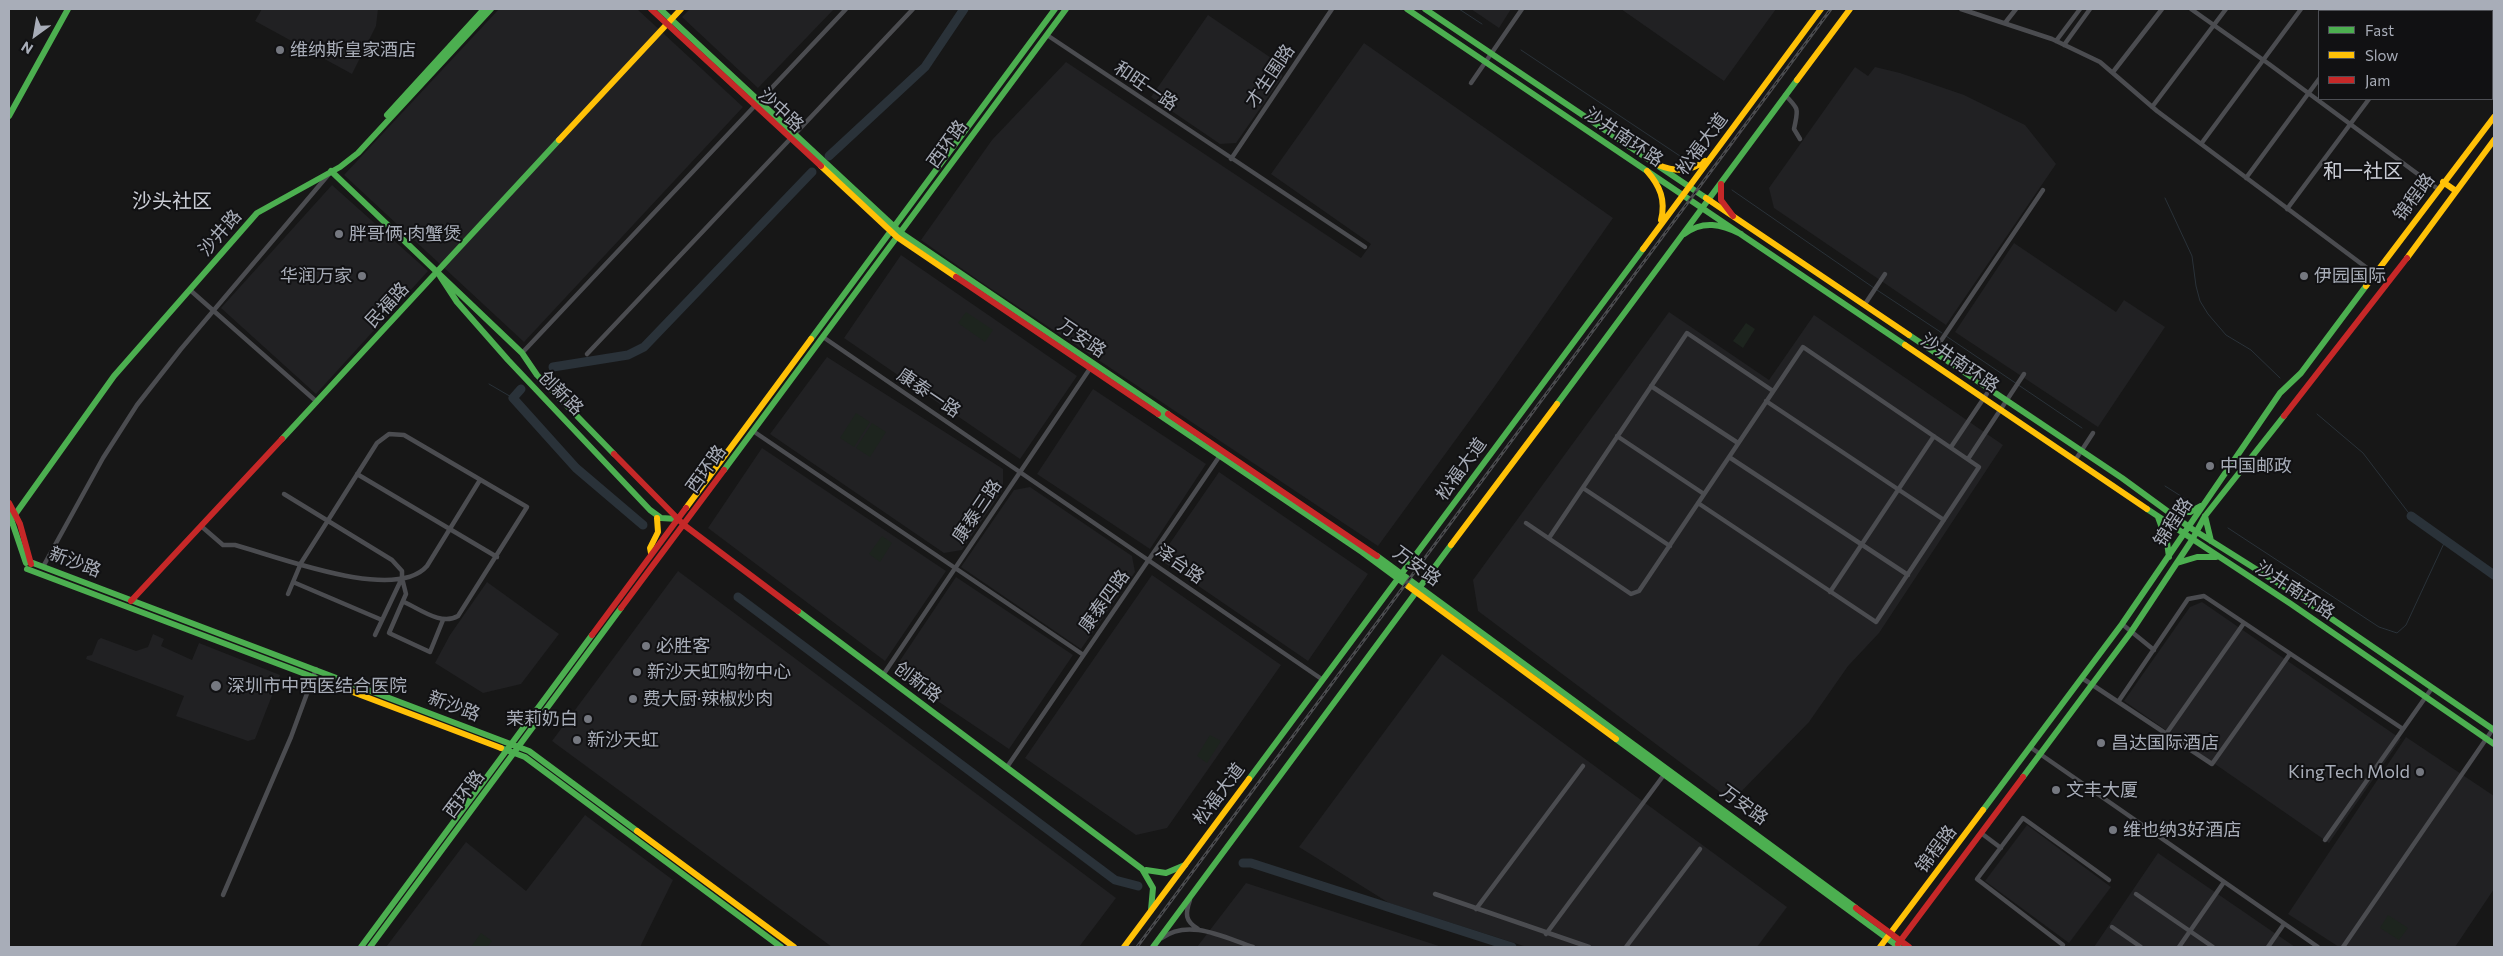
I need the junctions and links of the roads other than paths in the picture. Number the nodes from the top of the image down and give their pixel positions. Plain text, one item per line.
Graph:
1 (68, 9) edge
2 (484, 9) edge
3 (491, 9) edge
4 (652, 9) edge
5 (660, 9) edge
6 (681, 9) edge
7 (846, 9) edge
8 (913, 9) edge
9 (1055, 9) edge
10 (1066, 9) edge
11 (1332, 9) edge
12 (1407, 9) edge
13 (1425, 9) edge
14 (1522, 9) edge
15 (1821, 9) edge
16 (1850, 9) edge
17 (1961, 9) edge
18 (2016, 9) edge
19 (2080, 9) edge
20 (2090, 9) edge
21 (2162, 9) edge
22 (2191, 9) edge
23 (2226, 9) edge
24 (2301, 9) edge
25 (670, 22) junction
26 (2005, 23) junction
27 (2213, 26) junction
28 (1046, 35) junction
29 (2056, 41) junction
30 (2064, 45) junction
31 (1492, 53) junction
32 (2263, 60) junction
33 (1486, 62) junction
34 (2113, 72) junction
35 (2318, 80) edge
36 (1471, 83) dead end
37 (2309, 93) junction
38 (1785, 95) junction
39 (2318, 100) edge
40 (2318, 100) edge
41 (2368, 100) edge
42 (757, 103) junction
43 (2152, 107) junction
44 (9, 116) edge
45 (2494, 117) edge
46 (2350, 124) junction
47 (792, 137) junction
48 (1800, 139) dead end
49 (2494, 140) edge
50 (2201, 144) junction
51 (1712, 154) junction
52 (1231, 159) junction
53 (1658, 165) junction
54 (331, 171) junction
55 (1647, 171) junction
56 (1726, 175) junction
57 (2246, 178) junction
58 (2443, 182) junction
59 (1689, 186) junction
60 (2043, 190) dead end
61 (2438, 190) junction
62 (2456, 191) junction
63 (1682, 194) junction
64 (1708, 198) junction
65 (1701, 208) junction
66 (2287, 209) junction
67 (1733, 216) junction
68 (1659, 226) junction
69 (892, 229) junction
70 (1741, 234) junction
71 (899, 235) junction
72 (1676, 241) junction
73 (1366, 247) dead end
74 (438, 272) junction
75 (1885, 274) dead end
76 (2376, 274) junction
77 (190, 290) junction
78 (1865, 304) junction
79 (214, 311) junction
80 (823, 337) junction
81 (1934, 351) junction
82 (522, 352) junction
83 (587, 354) dead end
84 (1091, 366) junction
85 (2024, 374) dead end
86 (1651, 386) junction
87 (1990, 389) junction
88 (1773, 391) junction
89 (1984, 397) junction
90 (2007, 400) junction
91 (1766, 401) junction
92 (317, 402) junction
93 (2001, 409) junction
94 (753, 431) junction
95 (2093, 434) dead end
96 (1617, 436) junction
97 (1934, 436) junction
98 (1738, 443) junction
99 (1951, 447) junction
100 (2081, 451) junction
101 (1221, 454) junction
102 (1729, 457) junction
103 (1968, 459) junction
104 (2076, 459) junction
105 (1020, 472) junction
106 (357, 474) junction
107 (480, 480) junction
108 (1583, 488) junction
109 (1898, 489) junction
110 (284, 494) dead end
111 (1704, 494) junction
112 (1698, 502) junction
113 (2202, 505) junction
114 (2168, 512) junction
115 (10, 513) edge
116 (2158, 516) junction
117 (2205, 516) junction
118 (657, 518) dead end
119 (677, 519) junction
120 (1944, 520) junction
121 (328, 521) junction
122 (1526, 523) dead end
123 (684, 525) junction
124 (201, 526) junction
125 (2189, 527) junction
126 (450, 530) junction
127 (2196, 532) junction
128 (2184, 535) junction
129 (1549, 538) junction
130 (2192, 540) junction
131 (2211, 541) junction
132 (1862, 545) junction
133 (1670, 546) junction
134 (652, 553) junction
135 (496, 557) junction
136 (2169, 557) junction
137 (2218, 557) junction
138 (1150, 560) junction
139 (28, 561) junction
140 (301, 564) junction
141 (2176, 564) junction
142 (44, 566) junction
143 (955, 568) junction
144 (1908, 575) junction
145 (1401, 576) junction
146 (402, 578) junction
147 (293, 582) junction
148 (1419, 590) junction
149 (1830, 592) junction
150 (288, 594) dead end
151 (132, 600) junction
152 (404, 602) junction
153 (127, 606) junction
154 (382, 620) junction
155 (444, 620) junction
156 (2244, 623) junction
157 (2122, 624) junction
158 (2130, 632) junction
159 (375, 636) dead end
160 (2154, 650) junction
161 (1082, 654) junction
162 (2290, 654) junction
163 (315, 673) junction
164 (883, 675) junction
165 (2082, 678) junction
166 (1323, 680) junction
167 (2092, 684) junction
168 (2432, 688) junction
169 (2426, 696) junction
170 (2118, 702) junction
171 (2403, 729) junction
172 (2494, 729) edge
173 (2166, 734) junction
174 (2487, 738) junction
175 (511, 744) junction
176 (2494, 744) edge
177 (518, 747) junction
178 (2030, 747) junction
179 (506, 750) junction
180 (514, 753) junction
181 (2040, 754) junction
182 (1582, 766) dead end
183 (1006, 767) junction
184 (1667, 771) junction
185 (1981, 833) junction
186 (2325, 840) dead end
187 (2000, 848) junction
188 (1700, 849) dead end
189 (1186, 864) junction
190 (1142, 869) junction
191 (2109, 880) dead end
192 (2224, 882) junction
193 (1192, 894) junction
194 (1436, 894) dead end
195 (2136, 894) dead end
196 (222, 895) dead end
197 (1476, 909) junction
198 (1151, 911) junction
199 (2284, 924) junction
200 (2112, 927) dead end
201 (1202, 931) junction
202 (2190, 931) junction
203 (1546, 934) junction
204 (1890, 936) junction
205 (1157, 941) junction
206 (2063, 944) dead end
207 (1898, 945) edge
208 (361, 947) edge
209 (370, 947) edge
210 (781, 947) edge
211 (794, 947) edge
212 (1124, 947) edge
213 (1153, 947) edge
214 (1254, 947) edge
215 (1589, 947) edge
216 (1626, 947) edge
217 (1880, 947) edge
218 (1909, 947) edge
219 (2141, 947) edge
220 (2179, 947) edge
221 (2213, 947) edge
222 (2268, 947) edge
223 (2318, 947) edge
224 (2343, 947) edge

1 - 44 main road
2 - 115 main road, 沙井路
3 - 54 main road, 沙井路
4 - 25 main road, 沙中路
5 - 25 main road, 沙中路
6 - 25 main road, 民福路
7 - 42 street
8 - 47 street
9 - 69 main road, 西环路
10 - 28 main road, 西环路
11 - 52 street, 才生围路
12 - 33 main road, 沙井南环路
13 - 31 main road, 沙井南环路
14 - 31 street
15 - 51 main road, 松福大道
16 - 38 main road
17 - 26 street
18 - 26 street
19 - 29 street
20 - 30 street
21 - 34 street
22 - 27 street
23 - 27 street
24 - 32 street
25 - 42 main road, 沙中路
25 - 74 main road, 民福路
26 - 29 street
27 - 32 street
27 - 43 street
28 - 52 street, 和旺一路
28 - 71 main road, 西环路
29 - 30 street
30 - 34 street
31 - 33 street
31 - 53 main road, 沙井南环路
32 - 37 street
32 - 50 street
33 - 36 street
33 - 55 main road, 沙井南环路
34 - 43 street
35 - 37 street
37 - 39 street
37 - 57 street
38 - 48 street
38 - 56 main road
40 - 46 street
41 - 46 street
42 - 47 main road, 沙中路
42 - 82 street
43 - 50 street
45 - 58 main road, 锦程路
46 - 61 street
46 - 66 street
47 - 69 main road, 沙中路
47 - 83 street
49 - 62 main road, 锦程路
50 - 57 street
51 - 53 main road
51 - 59 main road, 松福大道
52 - 73 street, 和旺一路
53 - 59 main road, 沙井南环路
54 - 74 main road, 创新路
54 - 77 main road, 沙井路
54 - 79 street
55 - 63 main road, 沙井南环路
55 - 68 main road
56 - 64 main road
56 - 67 main road
57 - 66 street
58 - 61 main road, 锦程路
58 - 62 main road
59 - 63 main road, 松福大道
59 - 64 main road, 沙井南环路
60 - 81 street
61 - 76 main road, 锦程路
62 - 117 main road, 锦程路
63 - 65 main road, 沙井南环路
63 - 68 main road, 松福大道
64 - 65 main road
64 - 67 main road, 沙井南环路
65 - 70 main road, 沙井南环路
65 - 72 main road
66 - 76 street
67 - 78 main road, 沙井南环路
68 - 145 main road, 松福大道
69 - 71 main road, 万安路
69 - 119 main road, 西环路
70 - 72 main road
70 - 89 main road, 沙井南环路
71 - 80 main road, 西环路
71 - 84 main road, 万安路
72 - 148 main road
74 - 82 main road, 创新路
74 - 92 main road, 民福路
74 - 119 main road, 创新路
75 - 78 street
76 - 113 main road, 锦程路
77 - 79 street
77 - 115 main road, 沙井路
78 - 81 main road, 沙井南环路
79 - 92 street
79 - 142 street
80 - 94 main road, 西环路
80 - 105 street, 康泰一路
81 - 87 main road, 沙井南环路
82 - 119 main road, 创新路
84 - 101 main road, 万安路
84 - 105 street, 康泰三路
85 - 90 street
86 - 88 street
86 - 96 street
86 - 98 street
87 - 89 street
87 - 90 main road, 沙井南环路
88 - 91 street
88 - 97 street
89 - 93 main road, 沙井南环路
89 - 99 street
90 - 93 street
90 - 100 main road, 沙井南环路
91 - 98 street
91 - 109 street
92 - 124 main road, 民福路
93 - 103 street
93 - 104 main road, 沙井南环路
94 - 123 main road, 西环路
94 - 143 street
95 - 100 street
96 - 108 street
96 - 111 street
97 - 99 street
97 - 109 street
98 - 102 street
99 - 103 street
100 - 104 street
100 - 114 main road, 沙井南环路
101 - 138 street, 康泰四路
101 - 145 main road, 万安路
102 - 111 street
102 - 132 street
103 - 120 street
104 - 116 main road, 沙井南环路
105 - 138 street, 泽台路
105 - 143 street, 康泰三路
106 - 107 street
106 - 121 street
106 - 126 street
107 - 126 street
107 - 135 street
108 - 129 street
108 - 133 street
109 - 120 street
109 - 132 street
110 - 121 street
111 - 112 street
112 - 133 street
112 - 149 street
113 - 114 main road
113 - 125 main road, 锦程路
114 - 125 main road, 沙井南环路
115 - 139 main road, 新沙路
116 - 128 main road, 沙井南环路
116 - 136 main road
117 - 127 main road, 锦程路
117 - 131 main road
118 - 134 main road
119 - 123 main road, 创新路
119 - 134 main road, 西环路
120 - 144 street
121 - 140 street
121 - 146 street
122 - 129 street
123 - 164 main road, 创新路
123 - 177 main road, 西环路
124 - 140 street
124 - 151 main road, 民福路
125 - 127 main road, 沙井南环路
125 - 128 main road, 锦程路
126 - 135 street
126 - 146 street
127 - 130 main road, 锦程路
127 - 131 main road, 沙井南环路
128 - 130 main road, 沙井南环路
128 - 136 main road, 锦程路
129 - 133 street
130 - 137 main road, 沙井南环路
130 - 141 main road, 锦程路
131 - 168 main road, 沙井南环路
132 - 144 street
132 - 149 street
134 - 175 main road, 西环路
135 - 155 street
136 - 157 main road, 锦程路
137 - 141 main road
137 - 169 main road, 沙井南环路
138 - 161 street, 康泰四路
138 - 166 street, 泽台路
139 - 142 main road, 新沙路
139 - 153 main road, 新沙路
140 - 146 street
140 - 147 street
141 - 158 main road, 锦程路
142 - 151 main road, 新沙路
143 - 161 street
143 - 164 street, 康泰三路
144 - 149 street
145 - 148 main road, 万安路
145 - 166 main road, 松福大道
146 - 152 street
146 - 154 street
147 - 150 street
147 - 154 street
148 - 184 main road, 万安路
148 - 193 main road
151 - 153 main road, 民福路
151 - 163 main road, 新沙路
152 - 155 street
152 - 155 street
153 - 163 main road, 新沙路
154 - 159 street
156 - 160 street
156 - 162 street
156 - 173 street
157 - 158 street
157 - 165 main road, 锦程路
158 - 160 street
158 - 167 main road, 锦程路
160 - 170 street
161 - 183 street, 康泰四路
162 - 171 street
162 - 173 street
163 - 175 main road, 新沙路
163 - 179 main road, 新沙路
163 - 196 street
164 - 183 main road, 创新路
165 - 167 street
165 - 178 main road, 锦程路
166 - 189 main road, 松福大道
167 - 170 street
167 - 181 main road, 锦程路
168 - 169 street
168 - 172 main road, 沙井南环路
169 - 171 street
169 - 174 main road, 沙井南环路
170 - 173 street
171 - 186 street
172 - 174 street
174 - 176 main road, 沙井南环路
174 - 224 street
175 - 177 main road, 新沙路
175 - 179 main road, 西环路
177 - 180 main road, 西环路
177 - 211 main road, 新沙路
178 - 181 street
178 - 204 main road, 锦程路
179 - 180 main road, 新沙路
179 - 208 main road, 西环路
180 - 209 main road, 西环路
180 - 210 main road, 新沙路
181 - 185 main road, 锦程路
181 - 192 street
182 - 197 street
183 - 190 main road, 创新路
184 - 203 street
184 - 204 main road, 万安路
185 - 187 street
185 - 207 main road, 锦程路
187 - 191 street
187 - 206 street
188 - 216 street
189 - 190 main road, 创新路
189 - 198 main road, 松福大道
190 - 198 main road, 创新路
192 - 199 street
192 - 202 street
193 - 201 street
193 - 205 main road
194 - 197 street
195 - 202 street
197 - 203 street
198 - 212 main road, 松福大道
199 - 222 street
199 - 223 street
200 - 219 street
201 - 205 street
201 - 214 street
202 - 220 street
202 - 221 street
203 - 215 street
204 - 207 main road, 万安路
204 - 217 main road, 锦程路
205 - 213 main road
207 - 218 main road, 万安路

